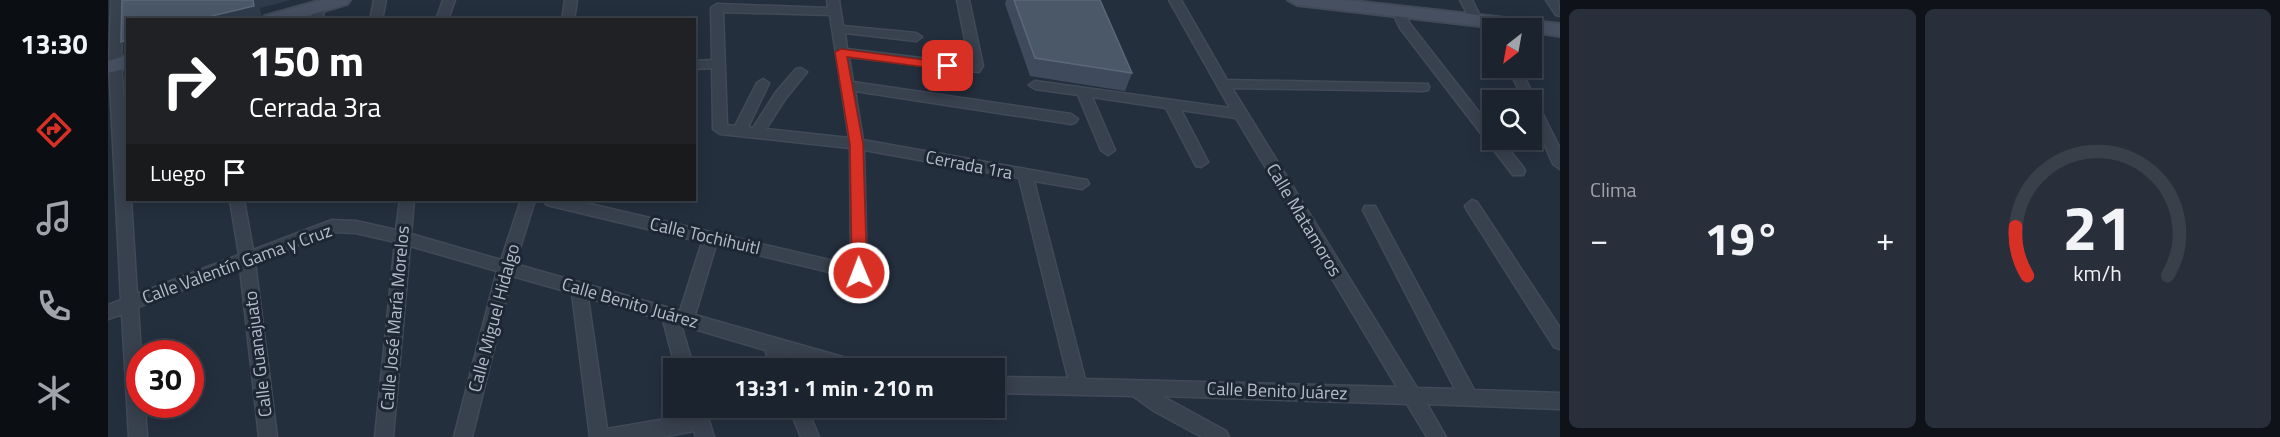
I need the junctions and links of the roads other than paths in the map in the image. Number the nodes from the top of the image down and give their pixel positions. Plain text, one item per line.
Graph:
1 (117, 0) edge
2 (340, 0) edge
3 (380, 0) edge
4 (449, 0) edge
5 (571, 0) edge
6 (963, 0) edge
7 (1174, 0) edge
8 (1297, 0) edge
9 (1466, 0) edge
10 (1552, 0) edge
11 (834, 6) edge
12 (1387, 7) edge
13 (1560, 12) edge
14 (318, 13) edge
15 (285, 18) edge
16 (376, 18) edge
17 (443, 18) edge
18 (568, 18) edge
19 (1484, 18) edge
20 (1482, 22) edge
21 (1542, 28) edge
22 (838, 29) junction
23 (1560, 30) edge
24 (916, 37) dead end
25 (841, 52) junction
26 (117, 64) edge
27 (718, 64) junction
28 (696, 65) edge
29 (801, 72) dead end
30 (763, 83) dead end
31 (1223, 84) junction
32 (847, 85) junction
33 (1035, 85) dead end
34 (1423, 87) dead end
35 (1083, 92) junction
36 (1171, 104) junction
37 (113, 105) edge
38 (1240, 114) junction
39 (1071, 119) dead end
40 (1482, 125) edge
41 (1542, 126) edge
42 (740, 130) junction
43 (757, 133) junction
44 (857, 144) junction
45 (1108, 150) dead end
46 (1502, 150) edge
47 (119, 153) edge
48 (1200, 162) dead end
49 (1560, 164) edge
50 (1518, 171) dead end
51 (1026, 176) junction
52 (1082, 184) dead end
53 (237, 201) edge
54 (406, 201) edge
55 (528, 201) edge
56 (555, 201) edge
57 (1472, 206) dead end
58 (1371, 210) dead end
59 (711, 237) junction
60 (404, 238) junction
61 (247, 259) junction
62 (506, 268) junction
63 (579, 288) junction
64 (130, 304) junction
65 (108, 312) edge
66 (678, 316) junction
67 (1560, 342) edge
68 (771, 344) junction
69 (684, 358) edge
70 (777, 358) edge
71 (819, 358) edge
72 (1005, 385) edge
73 (1078, 386) junction
74 (1135, 387) junction
75 (1409, 394) junction
76 (1469, 398) junction
77 (1560, 401) edge
78 (802, 418) edge
79 (700, 422) edge
80 (1197, 432) edge
81 (138, 437) edge
82 (268, 437) edge
83 (384, 437) edge
84 (462, 437) edge
85 (599, 437) edge
86 (609, 437) edge
87 (810, 437) edge
88 (1220, 437) edge
89 (1437, 437) edge

1 - 26 street
2 - 14 street
3 - 16 street
4 - 17 street
5 - 18 street
6 - 25 street
7 - 31 street, Calle Matamoros
8 - 12 street
9 - 19 street
10 - 13 street
11 - 22 street
11 - 27 street
12 - 20 street
12 - 40 street
14 - 15 street
21 - 23 street
22 - 24 street
22 - 25 street
25 - 32 street
26 - 37 street
27 - 28 street
27 - 42 street, Cerrada 1ra
29 - 43 street
30 - 42 street
31 - 34 street
31 - 38 street, Calle Matamoros
32 - 39 street
32 - 44 street
33 - 35 street
35 - 36 street
35 - 45 street
36 - 38 street
36 - 48 street
37 - 47 street
38 - 75 street, Calle Matamoros
41 - 49 street
42 - 43 street, Cerrada 1ra
43 - 44 street, Cerrada 1ra
44 - 51 street, Cerrada 1ra
44 - 59 street, Calle Tochihuitl
46 - 50 street
47 - 64 street
51 - 52 street, Cerrada 1ra
51 - 73 street
53 - 61 street, Calle Guanajuato
54 - 60 street, Calle José María Morelos
55 - 62 street, Calle Miguel Hidalgo
56 - 59 street, Calle Tochihuitl
57 - 67 street
58 - 76 street
59 - 66 street
60 - 61 street, Calle Valentín Gama y Cruz
60 - 62 street, Calle Benito Juárez
60 - 83 street, Calle José María Morelos
61 - 64 street, Calle Valentín Gama y Cruz
61 - 82 street, Calle Guanajuato
62 - 63 street, Calle Benito Juárez
62 - 84 street, Calle Miguel Hidalgo
63 - 66 street, Calle Benito Juárez
63 - 85 street
64 - 65 street, Calle Valentín Gama y Cruz
64 - 81 street
66 - 68 street, Calle Benito Juárez
66 - 69 street
68 - 70 street
68 - 71 street, Calle Benito Juárez
72 - 73 street, Calle Benito Juárez
73 - 74 street, Calle Benito Juárez
74 - 75 street, Calle Benito Juárez
74 - 80 street
75 - 76 street, Calle Benito Juárez
75 - 89 street, Calle Matamoros
76 - 77 street, Calle Benito Juárez
78 - 87 street
79 - 86 street
80 - 88 street

